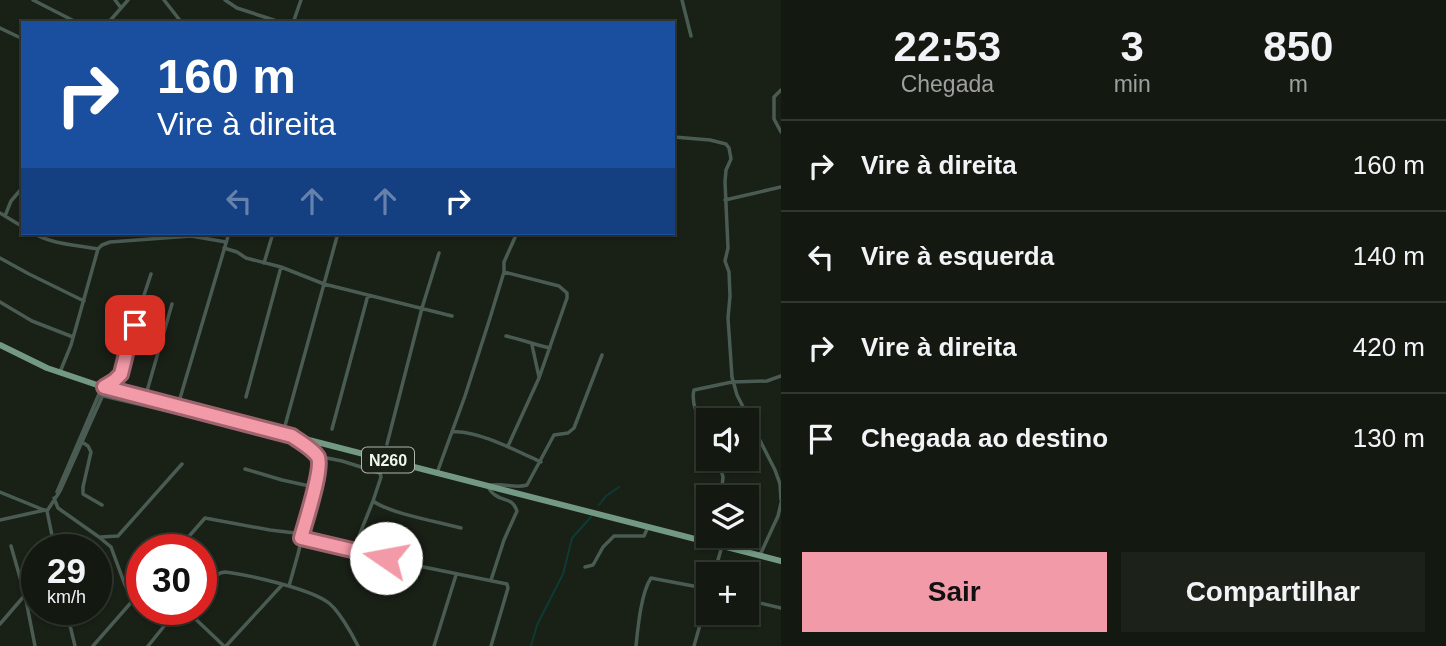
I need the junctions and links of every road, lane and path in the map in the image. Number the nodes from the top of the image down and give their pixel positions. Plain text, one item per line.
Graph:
1 (33, 0) edge
2 (115, 0) edge
3 (128, 0) edge
4 (164, 0) edge
5 (225, 0) edge
6 (301, 0) edge
7 (682, 0) edge
8 (121, 8) junction
9 (74, 21) edge
10 (110, 21) edge
11 (180, 21) edge
12 (277, 21) edge
13 (294, 21) edge
14 (0, 28) edge
15 (691, 36) dead end
16 (21, 38) edge
17 (781, 90) edge
18 (781, 132) edge
19 (675, 137) edge
20 (781, 187) edge
21 (21, 189) edge
22 (725, 200) junction
23 (2, 215) edge
24 (21, 226) edge
25 (36, 235) edge
26 (181, 235) edge
27 (195, 235) edge
28 (228, 235) edge
29 (271, 235) edge
30 (337, 235) edge
31 (516, 235) edge
32 (226, 242) junction
33 (224, 248) junction
34 (97, 249) junction
35 (439, 253) dead end
36 (0, 258) edge
37 (264, 263) junction
38 (281, 267) junction
39 (504, 272) junction
40 (151, 274) dead end
41 (324, 284) junction
42 (368, 295) junction
43 (84, 301) junction
44 (0, 302) edge
45 (172, 304) dead end
46 (422, 308) junction
47 (452, 316) dead end
48 (506, 336) dead end
49 (73, 337) junction
50 (0, 345) edge
51 (532, 345) junction
52 (550, 348) junction
53 (602, 355) dead end
54 (60, 372) junction
55 (781, 376) edge
56 (540, 378) junction
57 (732, 382) junction
58 (104, 387) junction
59 (101, 396) junction
60 (246, 397) dead end
61 (145, 398) junction
62 (177, 407) junction
63 (696, 408) edge
64 (332, 429) dead end
65 (452, 432) junction
66 (282, 433) junction
67 (292, 436) junction
68 (80, 441) junction
69 (301, 442) junction
70 (387, 444) dead end
71 (508, 446) junction
72 (317, 456) junction
73 (541, 461) junction
74 (181, 464) dead end
75 (246, 469) dead end
76 (437, 473) junction
77 (780, 484) edge
78 (488, 486) junction
79 (315, 487) junction
80 (0, 492) edge
81 (55, 496) junction
82 (373, 501) junction
83 (781, 501) edge
84 (102, 505) dead end
85 (46, 511) junction
86 (0, 520) edge
87 (648, 527) junction
88 (461, 528) dead end
89 (51, 534) edge
90 (95, 534) edge
91 (191, 534) edge
92 (112, 536) edge
93 (696, 536) edge
94 (301, 538) junction
95 (11, 545) dead end
96 (730, 548) edge
97 (112, 550) edge
98 (353, 551) junction
99 (760, 555) junction
100 (781, 561) edge
101 (585, 567) dead end
102 (456, 575) junction
103 (217, 576) edge
104 (491, 580) junction
105 (21, 581) edge
106 (282, 585) junction
107 (288, 586) junction
108 (126, 587) edge
109 (696, 588) edge
110 (21, 600) edge
111 (759, 603) edge
112 (126, 607) edge
113 (781, 608) edge
114 (0, 624) edge
115 (31, 625) edge
116 (70, 625) edge
117 (166, 625) edge
118 (202, 625) edge
119 (700, 625) edge
120 (150, 645) edge
121 (35, 646) edge
122 (75, 646) edge
123 (93, 646) edge
124 (225, 646) edge
125 (358, 646) edge
126 (434, 646) edge
127 (491, 646) edge
128 (636, 646) edge
129 (694, 646) edge

1 - 9 street
2 - 8 street
3 - 8 street
4 - 11 street
5 - 12 street
6 - 13 street
7 - 15 street
8 - 10 street
14 - 16 street
17 - 18 street
19 - 22 street
20 - 22 street
21 - 23 street
22 - 57 street
23 - 24 street
25 - 34 street
26 - 34 street
27 - 32 street
28 - 32 street
29 - 37 street
30 - 41 street
31 - 39 street
32 - 33 street
33 - 37 street
33 - 62 street
34 - 43 street
35 - 46 street
36 - 43 street
37 - 38 street
38 - 41 street
38 - 60 street
39 - 52 street
39 - 65 street
40 - 58 street
41 - 42 street
41 - 66 street
42 - 46 street
42 - 64 street
43 - 49 street
44 - 49 street
45 - 61 street
46 - 47 street
46 - 70 street
48 - 51 street
49 - 54 street
50 - 54 main road, N260
51 - 52 street
51 - 56 street
52 - 56 street
53 - 73 street
54 - 58 main road, N260
55 - 57 street
56 - 71 street
57 - 63 street
57 - 77 street
58 - 59 street
58 - 61 main road, N260
59 - 68 street
59 - 69 street
61 - 62 main road, N260
62 - 66 main road, N260
65 - 71 street
65 - 76 street
66 - 67 main road, N260
67 - 69 street
67 - 76 main road, N260
68 - 81 street
68 - 84 street
69 - 72 street
71 - 73 street
72 - 79 street
72 - 82 street
73 - 78 street
74 - 92 street
75 - 79 street
76 - 78 main road, N260
77 - 83 street
78 - 87 main road, N260
78 - 104 street
79 - 94 street
80 - 85 street
81 - 85 street
81 - 90 street
82 - 88 street
82 - 98 street
83 - 99 street
85 - 86 street
85 - 89 street
87 - 93 main road, N260
87 - 101 street
91 - 94 street
94 - 98 street
94 - 107 street
95 - 105 street
96 - 99 main road, N260
97 - 108 street
98 - 102 street
99 - 100 main road, N260
102 - 104 street
102 - 126 street
103 - 106 street
104 - 127 street
106 - 107 street
106 - 124 street
107 - 125 street
109 - 128 street
110 - 114 street
111 - 113 street
112 - 123 street
115 - 121 street
116 - 122 street
117 - 120 street
118 - 124 street
119 - 129 street

